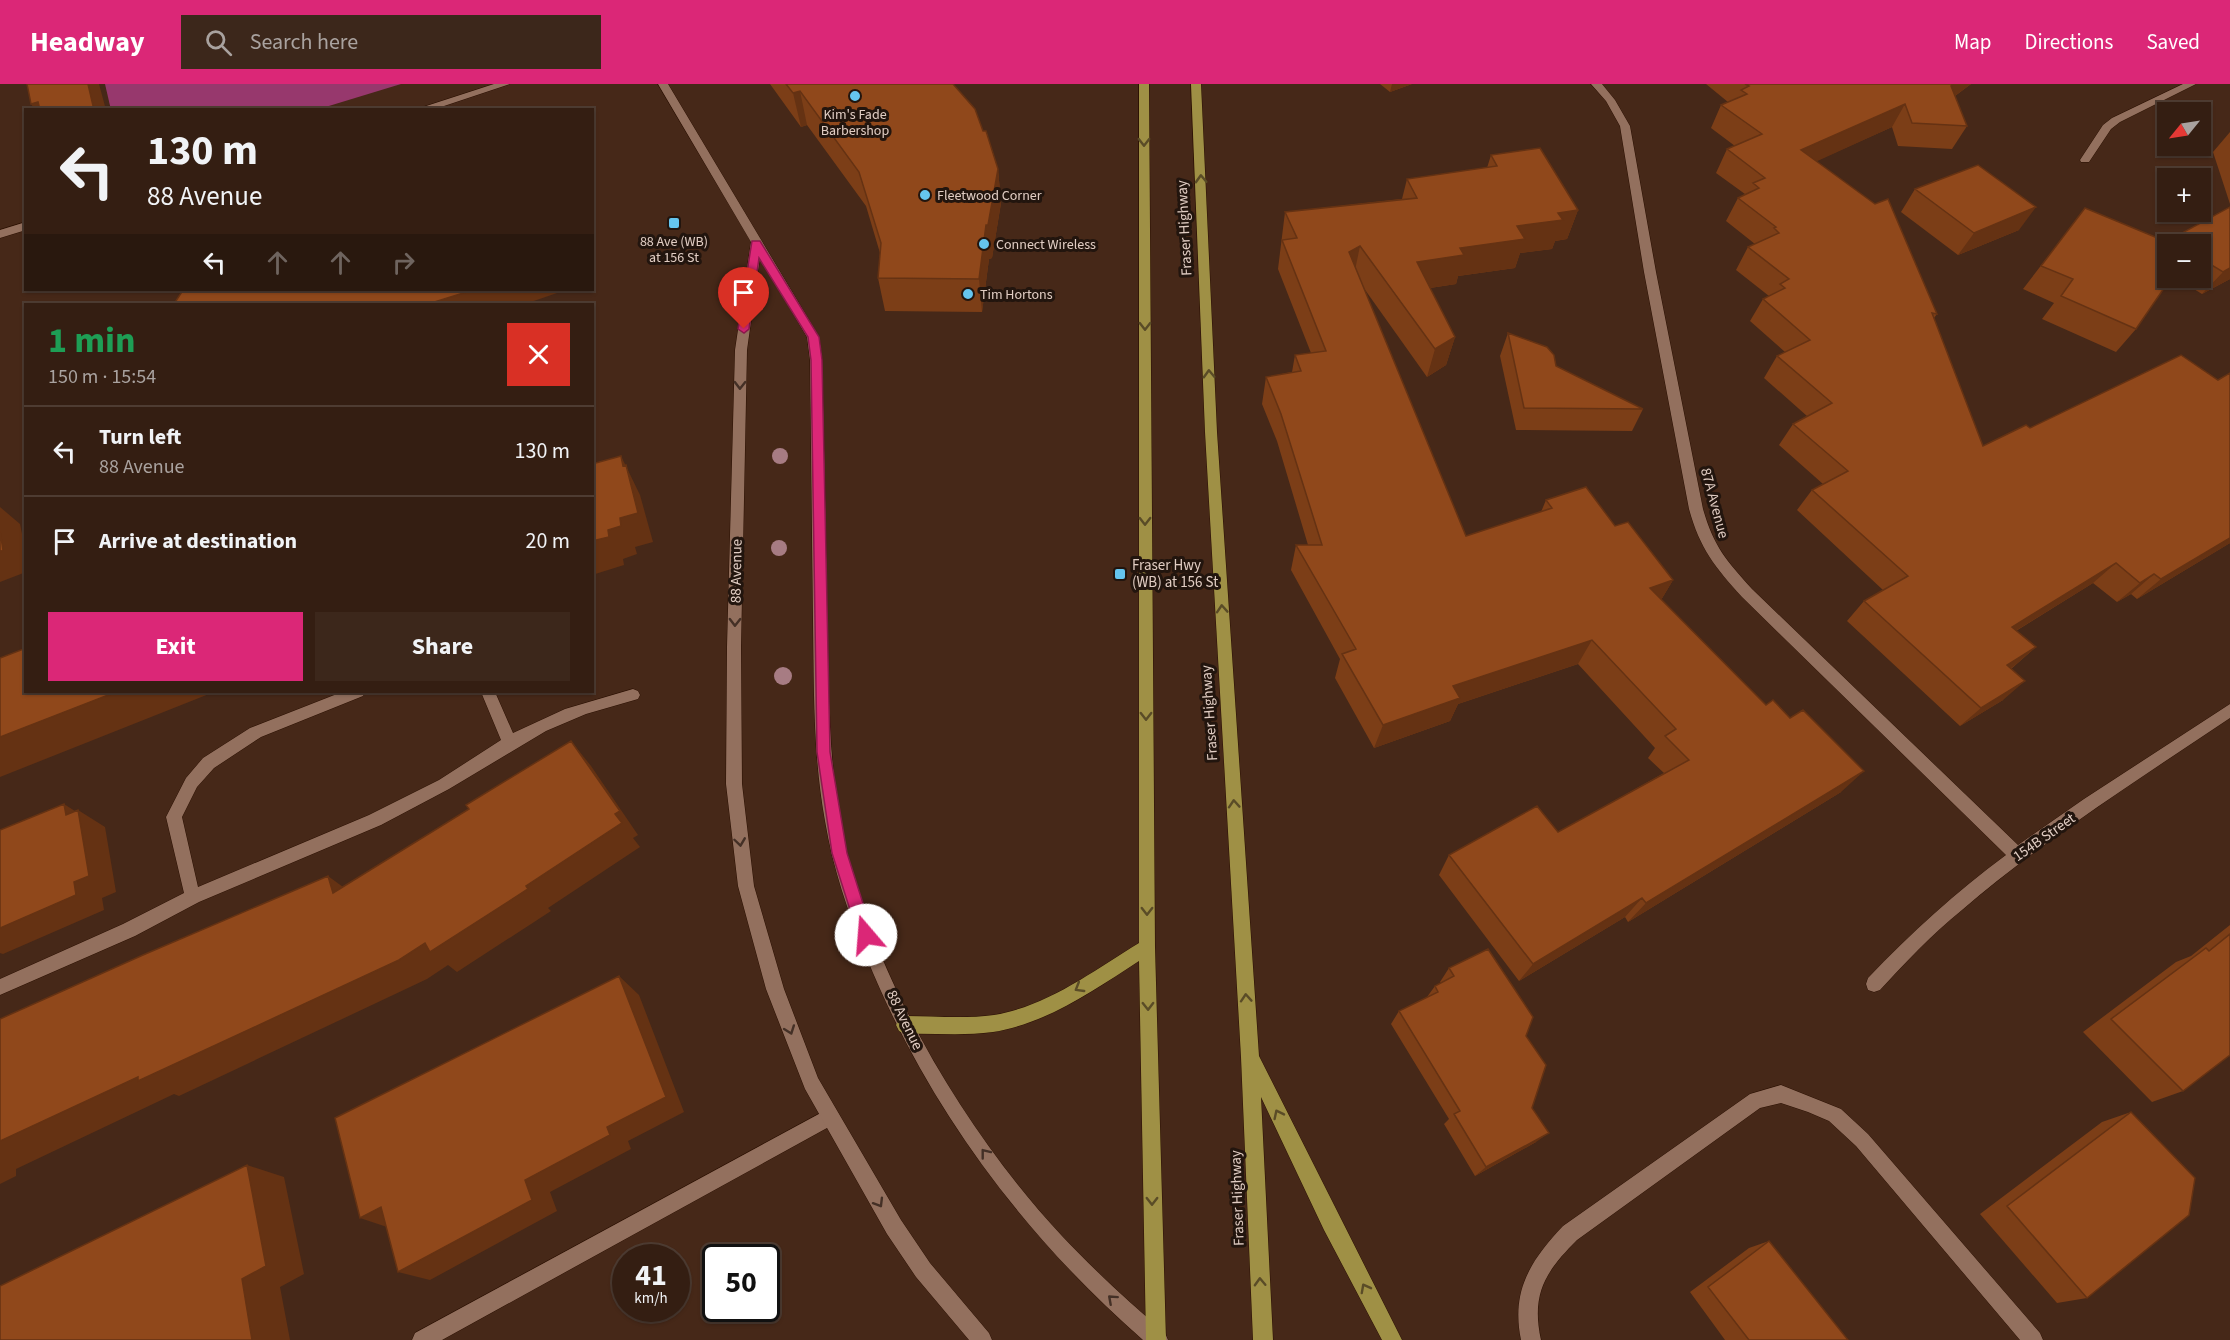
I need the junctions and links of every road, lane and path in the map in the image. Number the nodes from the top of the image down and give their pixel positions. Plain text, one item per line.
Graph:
1 (505, 84) edge
2 (663, 84) edge
3 (1144, 84) edge
4 (1196, 84) edge
5 (1596, 84) edge
6 (2191, 84) edge
7 (426, 108) edge
8 (2085, 160) dead end
9 (24, 227) edge
10 (0, 234) edge
11 (756, 243) junction
12 (355, 693) edge
13 (488, 693) edge
14 (633, 694) dead end
15 (2230, 710) edge
16 (510, 743) junction
17 (2017, 855) junction
18 (193, 897) junction
19 (1147, 947) junction
20 (1874, 984) dead end
21 (0, 987) edge
22 (905, 1025) junction
23 (1250, 1057) junction
24 (830, 1117) junction
25 (1157, 1339) edge
26 (422, 1340) edge
27 (982, 1340) edge
28 (1263, 1340) edge
29 (1392, 1340) edge
30 (1530, 1340) edge
31 (2032, 1340) edge

1 - 7 main road
2 - 11 main road, 88 Avenue
3 -> 19 main road
23 -> 4 main road, Fraser Highway
5 - 17 main road, 87A Avenue
6 - 8 main road
9 - 10 main road
11 - 22 main road, 88 Avenue
11 -> 24 main road, 88 Avenue
12 - 18 main road
13 - 16 main road
14 - 16 main road
15 - 17 main road, 154B Street
16 - 18 main road
17 - 20 main road, 154B Street
18 - 21 main road
19 -> 22 main road
19 -> 25 main road
25 -> 22 main road, 88 Avenue
28 -> 23 main road, Fraser Highway
29 -> 23 main road
24 - 26 main road
24 -> 27 main road, 88 Avenue
30 - 31 main road

